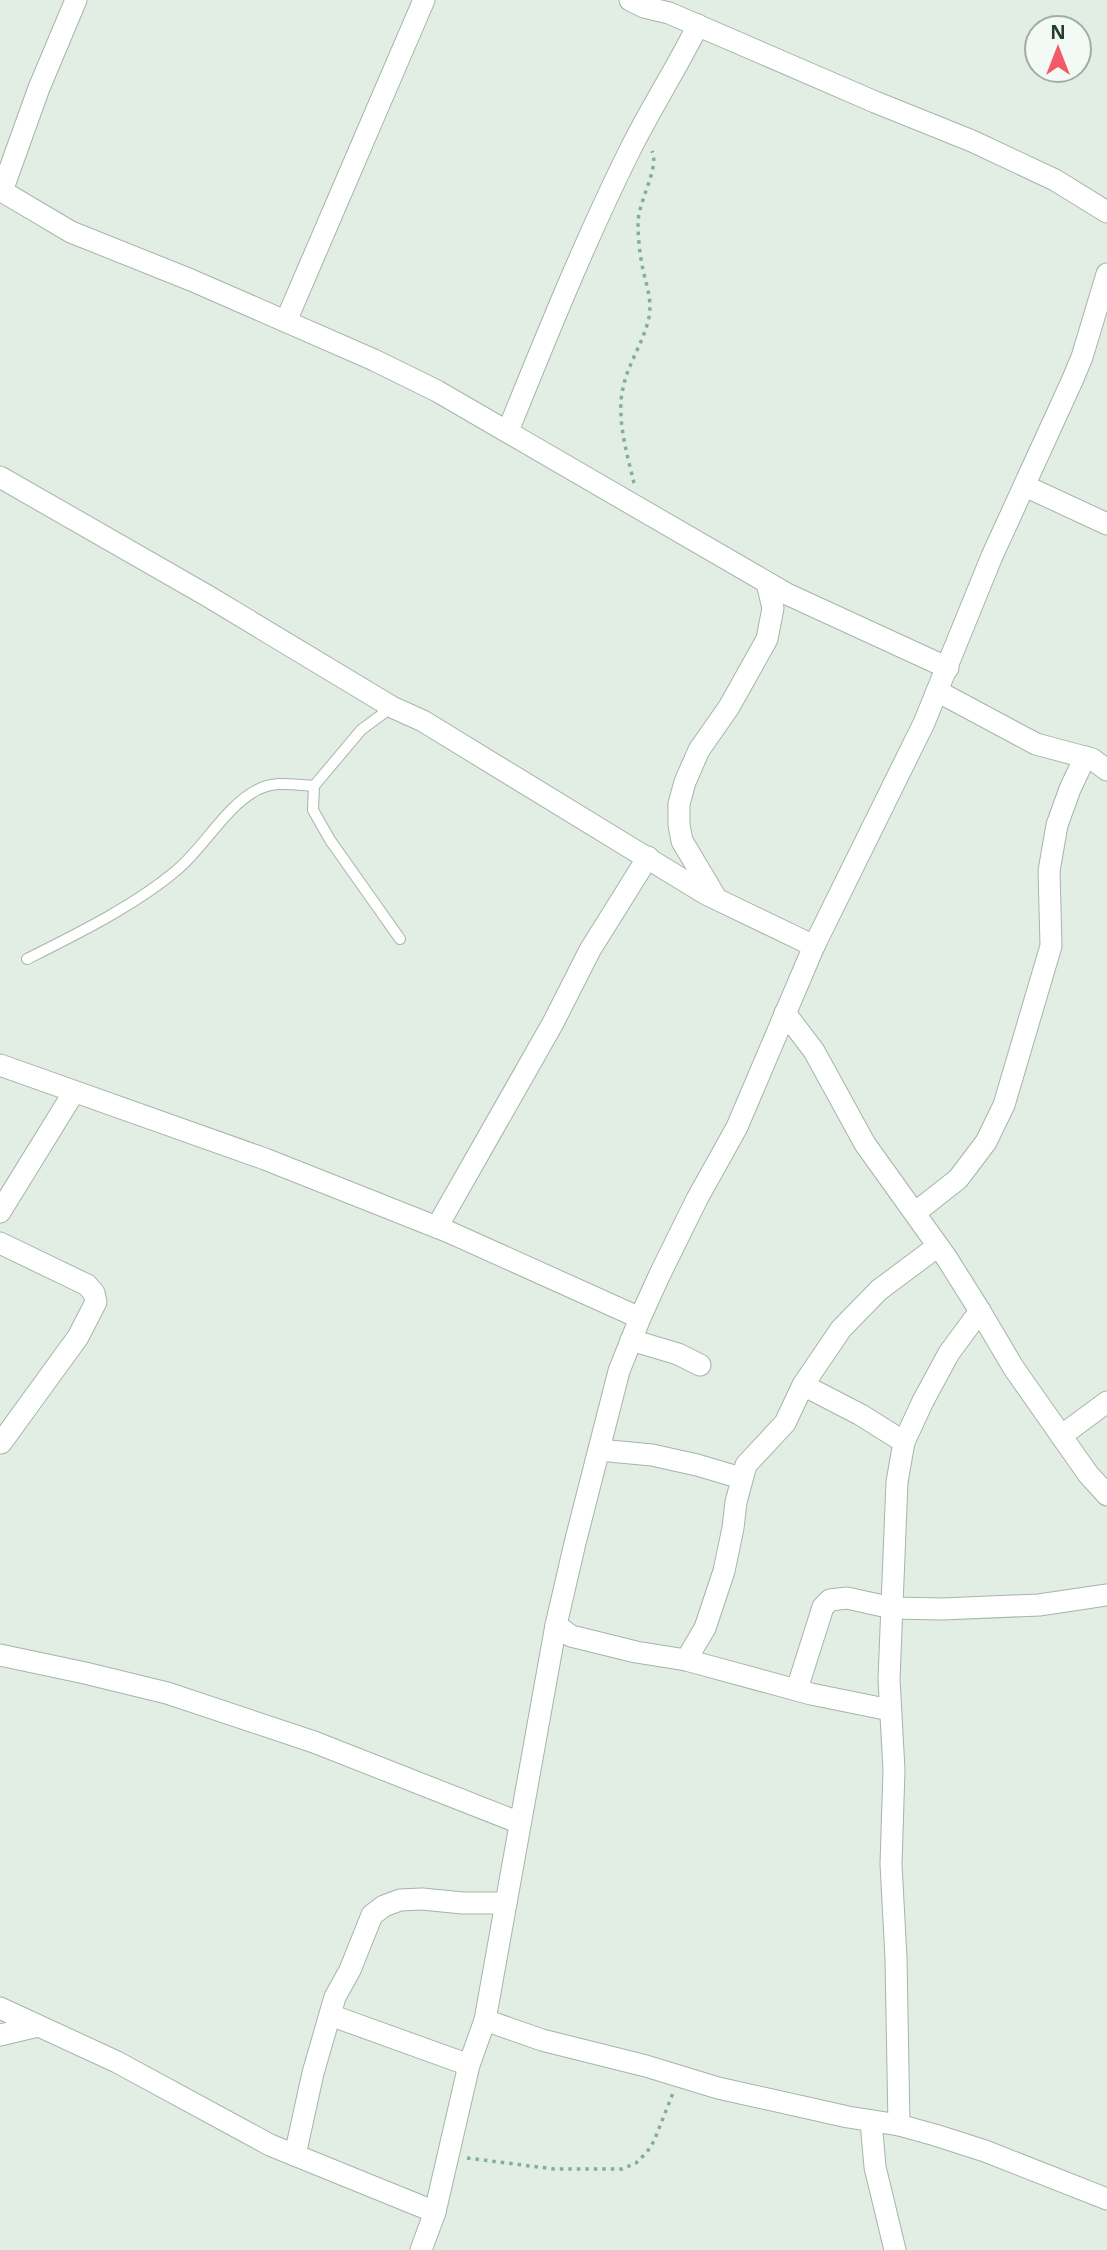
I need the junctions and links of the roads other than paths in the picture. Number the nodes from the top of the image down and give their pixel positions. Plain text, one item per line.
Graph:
1 (75, 0) edge
2 (424, 0) edge
3 (639, 2) edge
4 (698, 25) junction
5 (3, 195) edge
6 (1107, 212) edge
7 (1107, 274) edge
8 (286, 321) junction
9 (508, 431) junction
10 (0, 477) edge
11 (1025, 486) junction
12 (1107, 524) edge
13 (767, 583) junction
14 (948, 668) junction
15 (937, 691) junction
16 (392, 707) junction
17 (1085, 758) junction
18 (1107, 770) edge
19 (314, 786) junction
20 (648, 857) junction
21 (717, 899) junction
22 (400, 939) dead end
23 (814, 946) junction
24 (27, 959) dead end
25 (785, 1013) junction
26 (0, 1065) edge
27 (74, 1092) junction
28 (0, 1212) edge
29 (916, 1212) junction
30 (437, 1227) junction
31 (0, 1243) edge
32 (938, 1246) junction
33 (980, 1311) junction
34 (640, 1318) junction
35 (631, 1340) junction
36 (700, 1365) dead end
37 (803, 1385) junction
38 (1107, 1402) edge
39 (1061, 1436) junction
40 (904, 1442) junction
41 (1, 1443) edge
42 (598, 1450) junction
43 (741, 1478) junction
44 (1107, 1495) edge
45 (1107, 1595) edge
46 (892, 1608) junction
47 (556, 1625) junction
48 (0, 1655) edge
49 (686, 1660) junction
50 (797, 1689) junction
51 (890, 1710) junction
52 (520, 1823) junction
53 (506, 1903) junction
54 (0, 2008) edge
55 (330, 2015) junction
56 (485, 2020) junction
57 (38, 2026) junction
58 (0, 2035) edge
59 (469, 2065) junction
60 (872, 2121) junction
61 (899, 2125) junction
62 (295, 2155) junction
63 (1107, 2199) edge
64 (435, 2212) junction
65 (421, 2250) edge
66 (895, 2250) edge

1 - 5 street
2 - 8 street
3 - 4 street
4 - 6 street
4 - 9 street
5 - 8 street
7 - 11 street
8 - 9 street
9 - 13 street
10 - 16 street
11 - 12 street
11 - 14 street
13 - 14 street
13 - 21 street
14 - 15 street
15 - 17 street
15 - 23 street
16 - 19 lane
16 - 20 street
17 - 18 street
17 - 29 street
19 - 22 lane
19 - 24 lane
20 - 21 street
20 - 30 street
21 - 23 street
23 - 25 street
25 - 29 street
25 - 34 street
26 - 27 street
27 - 28 street
27 - 30 street
29 - 32 street
30 - 34 street
31 - 41 street
32 - 33 street
32 - 37 street
33 - 39 street
33 - 40 street
34 - 35 street
35 - 36 street
35 - 42 street
37 - 40 street
37 - 43 street
38 - 39 street
39 - 44 street
40 - 46 street
42 - 43 street
42 - 47 street
43 - 49 street
45 - 46 street
46 - 50 street
46 - 51 street
47 - 49 street
47 - 52 street
48 - 52 street
49 - 50 street
50 - 51 street
51 - 61 street
52 - 53 street
53 - 55 street
53 - 56 street
54 - 57 street
55 - 59 street
55 - 62 street
56 - 59 street
56 - 60 street
57 - 58 street
57 - 62 street
59 - 64 street
60 - 61 street
60 - 66 street
61 - 63 street
62 - 64 street
64 - 65 street

